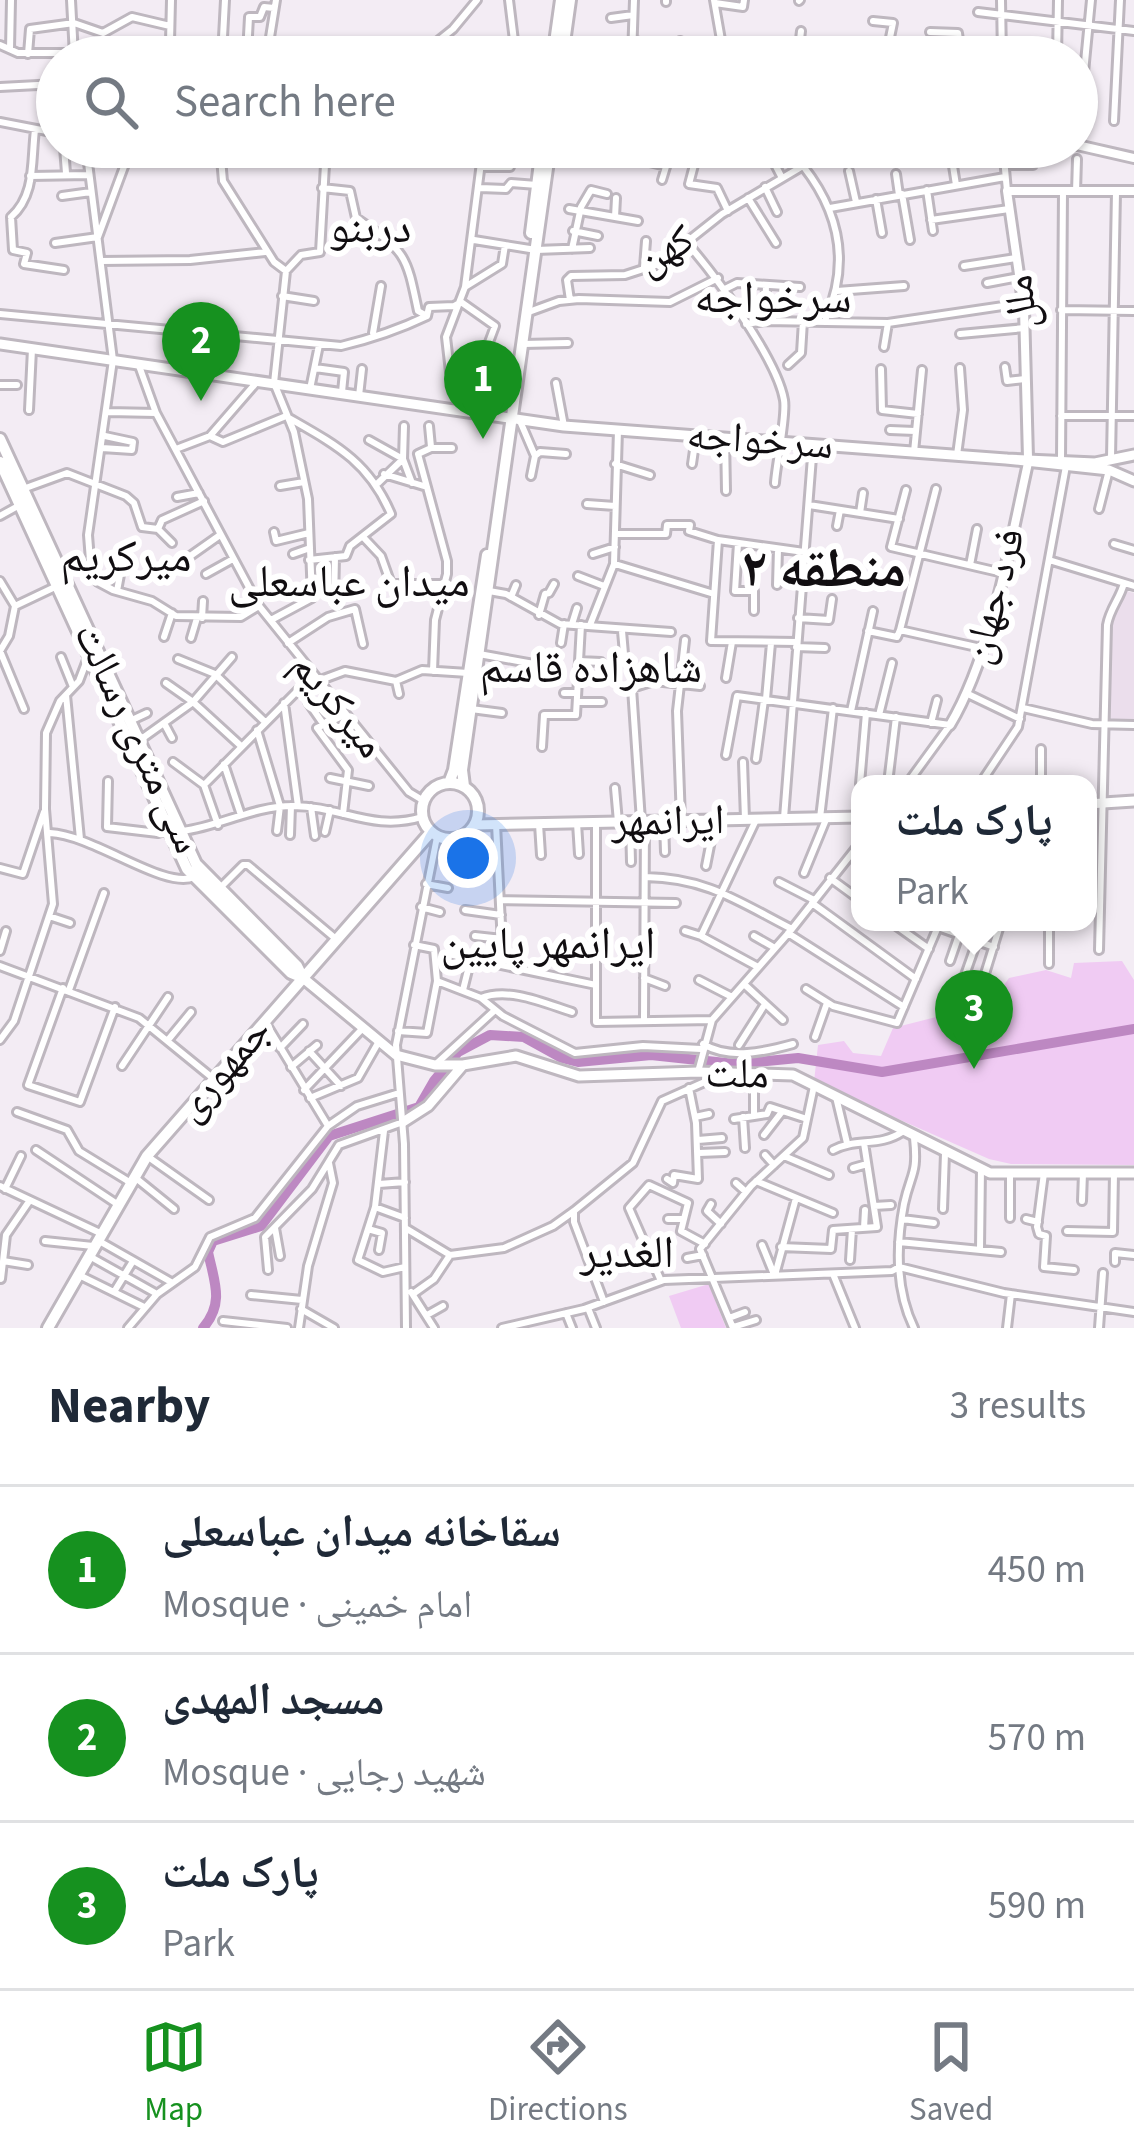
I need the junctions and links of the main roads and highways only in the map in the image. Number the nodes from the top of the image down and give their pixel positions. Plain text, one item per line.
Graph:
1 (566, 0) edge
2 (561, 36) edge
3 (541, 168) edge
4 (543, 168) edge
5 (532, 249) junction
6 (524, 313) junction
7 (0, 344) edge
8 (514, 420) junction
9 (0, 439) edge
10 (1134, 455) edge
11 (0, 462) edge
12 (1110, 465) junction
13 (1134, 481) edge
14 (60, 579) junction
15 (146, 772) junction
16 (449, 783) junction
17 (464, 786) junction
18 (1134, 801) edge
19 (1097, 803) edge
20 (851, 817) edge
21 (475, 825) junction
22 (173, 831) junction
23 (434, 835) junction
24 (303, 978) junction
25 (286, 998) junction
26 (326, 998) junction
27 (447, 1065) junction
28 (402, 1120) road end
29 (1134, 1173) edge
30 (48, 1328) edge

1 - 2 main road
3 - 5 main road
4 - 5 main road
5 - 6 main road
6 - 8 main road
6 - 8 main road
7 - 8 main road, سرخواجه
8 - 12 main road, سرخواجه
8 - 16 main road
8 - 17 main road
9 - 14 main road, سی متری رسالت
10 - 12 main road, سرخواجه
11 - 14 main road, سی متری رسالت
12 - 13 main road, سرخواجه
14 - 15 main road, سی متری رسالت
14 - 15 main road, سی متری رسالت
15 - 22 main road, سی متری رسالت
16 - 17 main road
16 - 23 main road
17 - 21 main road
18 - 19 main road
20 - 21 main road, ایرانمهر
21 - 23 main road
22 - 24 main road, سی متری رسالت
22 - 24 main road, سی متری رسالت
23 - 24 main road, جمهوری
24 - 25 main road, جمهوری
24 - 26 main road, ملت
25 - 26 main road
25 - 30 main road, جمهوری
26 - 27 main road, ملت
27 - 28 main road
27 - 29 main road, ملت

